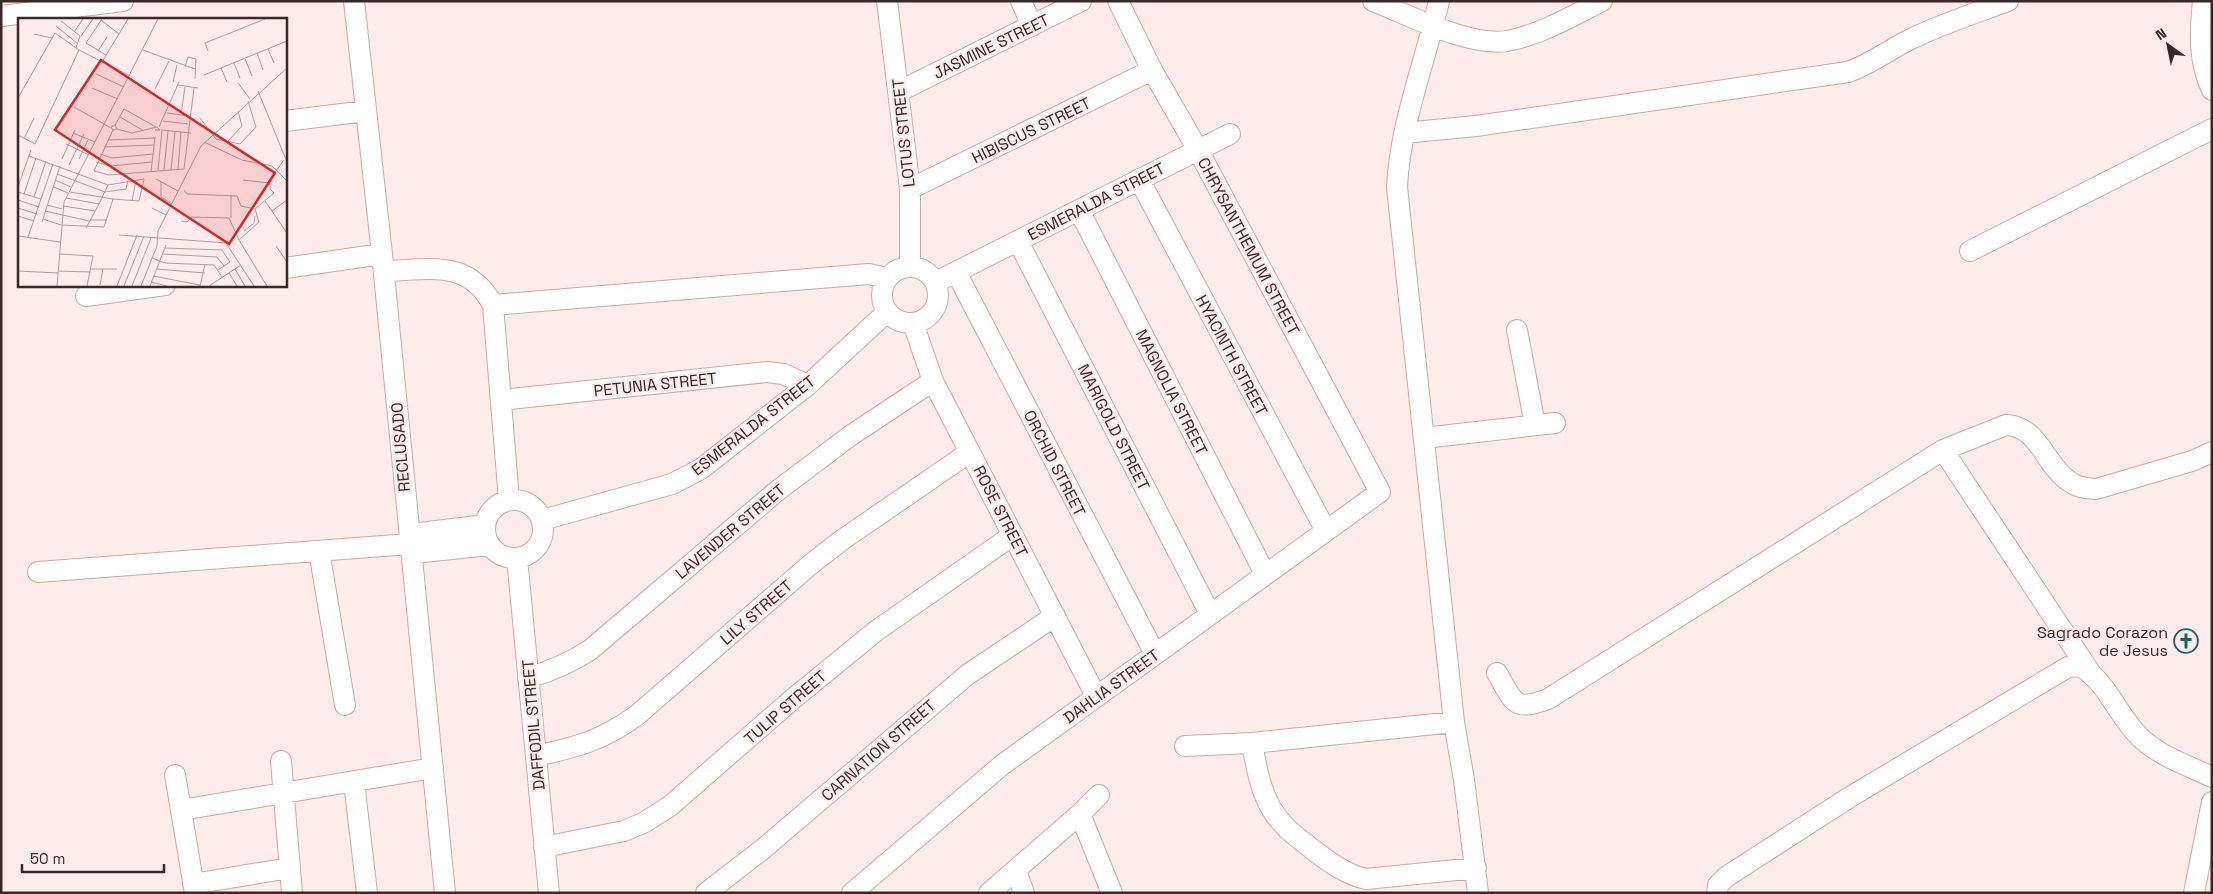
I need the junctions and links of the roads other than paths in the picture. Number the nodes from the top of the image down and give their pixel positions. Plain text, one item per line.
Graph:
1 (123, 1) edge
2 (354, 1) edge
3 (887, 1) edge
4 (1021, 1) edge
5 (1081, 1) edge
6 (1118, 1) edge
7 (1373, 1) edge
8 (1439, 1) edge
9 (1602, 1) edge
10 (2008, 1) edge
11 (2203, 1) edge
12 (25, 7) edge
13 (1, 16) edge
14 (1434, 25) junction
15 (1032, 26) junction
16 (1152, 70) junction
17 (2212, 90) edge
18 (900, 91) junction
19 (366, 111) junction
20 (286, 121) edge
21 (2212, 129) edge
22 (1404, 133) junction
23 (1230, 134) dead end
24 (1198, 150) junction
25 (1139, 179) junction
26 (910, 190) junction
27 (1079, 210) junction
28 (1018, 241) junction
29 (1970, 250) dead end
30 (383, 262) junction
31 (910, 266) junction
32 (286, 268) edge
33 (956, 272) junction
34 (887, 278) junction
35 (936, 282) junction
36 (159, 286) edge
37 (86, 296) dead end
38 (493, 305) junction
39 (888, 312) junction
40 (913, 323) junction
41 (1517, 330) dead end
42 (933, 381) junction
43 (808, 384) junction
44 (501, 400) junction
45 (1555, 423) dead end
46 (1535, 425) junction
47 (1424, 438) junction
48 (1943, 450) junction
49 (970, 452) junction
50 (2212, 452) edge
51 (1380, 492) joint
52 (509, 500) junction
53 (542, 520) junction
54 (485, 525) junction
55 (1326, 531) junction
56 (1013, 535) junction
57 (409, 544) junction
58 (490, 545) junction
59 (319, 551) junction
60 (517, 558) junction
61 (38, 572) dead end
62 (1265, 574) junction
63 (1210, 614) junction
64 (1055, 616) junction
65 (1155, 654) junction
66 (2090, 672) junction
67 (1497, 674) dead end
68 (528, 678) junction
69 (1096, 696) junction
70 (345, 705) dead end
71 (1454, 722) junction
72 (1252, 743) junction
73 (1186, 746) dead end
74 (536, 756) junction
75 (281, 761) dead end
76 (433, 768) junction
77 (175, 775) dead end
78 (2212, 777) edge
79 (354, 782) junction
80 (284, 793) junction
81 (1099, 795) dead end
82 (2212, 802) edge
83 (181, 810) junction
84 (1080, 814) junction
85 (544, 847) junction
86 (289, 868) junction
87 (1476, 868) junction
88 (1016, 870) junction
89 (194, 888) edge
90 (292, 893) edge
91 (367, 893) edge
92 (445, 893) edge
93 (549, 893) edge
94 (706, 893) edge
95 (852, 893) edge
96 (989, 893) edge
97 (1024, 893) edge
98 (1112, 893) edge
99 (1478, 893) edge
100 (1717, 893) edge
101 (2194, 893) edge

1 - 12 street
2 - 19 street, RECLUSADO
3 - 18 street, LOTUS STREET
4 - 15 street
5 - 15 street, JASMINE STREET
6 - 16 street, CHRYSANTHEMUM STREET
7 - 14 street
8 - 14 street
9 - 14 street
10 - 22 street
11 - 17 street
12 - 13 street
14 - 22 street
15 - 18 street, JASMINE STREET
16 - 24 street, CHRYSANTHEMUM STREET
16 - 26 street, HIBISCUS STREET
18 - 26 street, LOTUS STREET
19 - 20 street
19 - 30 street, RECLUSADO
21 - 29 street
22 - 47 street
23 - 24 street, ESMERALDA STREET
24 - 25 street, ESMERALDA STREET
24 - 51 street, CHRYSANTHEMUM STREET
25 - 27 street, ESMERALDA STREET
25 - 55 street, HYACINTH STREET
26 - 31 street, LOTUS STREET
27 - 28 street, ESMERALDA STREET
27 - 62 street, MAGNOLIA STREET
28 - 33 street, ESMERALDA STREET
28 - 63 street, MARIGOLD STREET
30 - 32 street
30 - 38 street
30 - 57 street, RECLUSADO
31 - 34 street
31 - 35 street
33 - 35 street, ESMERALDA STREET
33 - 65 street, ORCHID STREET
34 - 38 street
34 - 39 street
35 - 40 street
36 - 37 street
38 - 44 street
39 - 40 street
39 - 43 street, ESMERALDA STREET
40 - 42 street, ROSE STREET
41 - 46 street
42 - 49 street, ROSE STREET
42 - 68 street, LAVENDER STREET
43 - 44 street, PETUNIA STREET
43 - 53 street, ESMERALDA STREET
44 - 52 street
45 - 46 street
46 - 47 street
47 - 71 street
48 - 50 street
48 - 66 street
48 - 67 street
49 - 56 street, ROSE STREET
49 - 74 street, LILY STREET
51 - 55 street, DAHLIA STREET
52 - 53 street
52 - 54 street
53 - 60 street
54 - 57 street
54 - 58 street
55 - 62 street, DAHLIA STREET
56 - 64 street, ROSE STREET
56 - 85 street, TULIP STREET
57 - 58 street
57 - 59 street
57 - 76 street, RECLUSADO
58 - 60 street
59 - 61 street
59 - 70 street
60 - 68 street, DAFFODIL STREET
62 - 63 street, DAHLIA STREET
63 - 65 street, DAHLIA STREET
64 - 69 street, ROSE STREET
64 - 94 street, CARNATION STREET
65 - 69 street, DAHLIA STREET
66 - 78 street
66 - 100 street
68 - 74 street, DAFFODIL STREET
69 - 95 street, DAHLIA STREET
71 - 72 street
71 - 87 street
72 - 73 street
72 - 87 street
74 - 85 street, DAFFODIL STREET
75 - 80 street
76 - 79 street
76 - 92 street, RECLUSADO
77 - 83 street
79 - 80 street
79 - 91 street
80 - 83 street
80 - 86 street
81 - 84 street
82 - 101 street
83 - 89 street
84 - 88 street
84 - 98 street
85 - 93 street, DAFFODIL STREET
86 - 89 street
86 - 90 street
87 - 99 street
88 - 96 street
88 - 97 street

